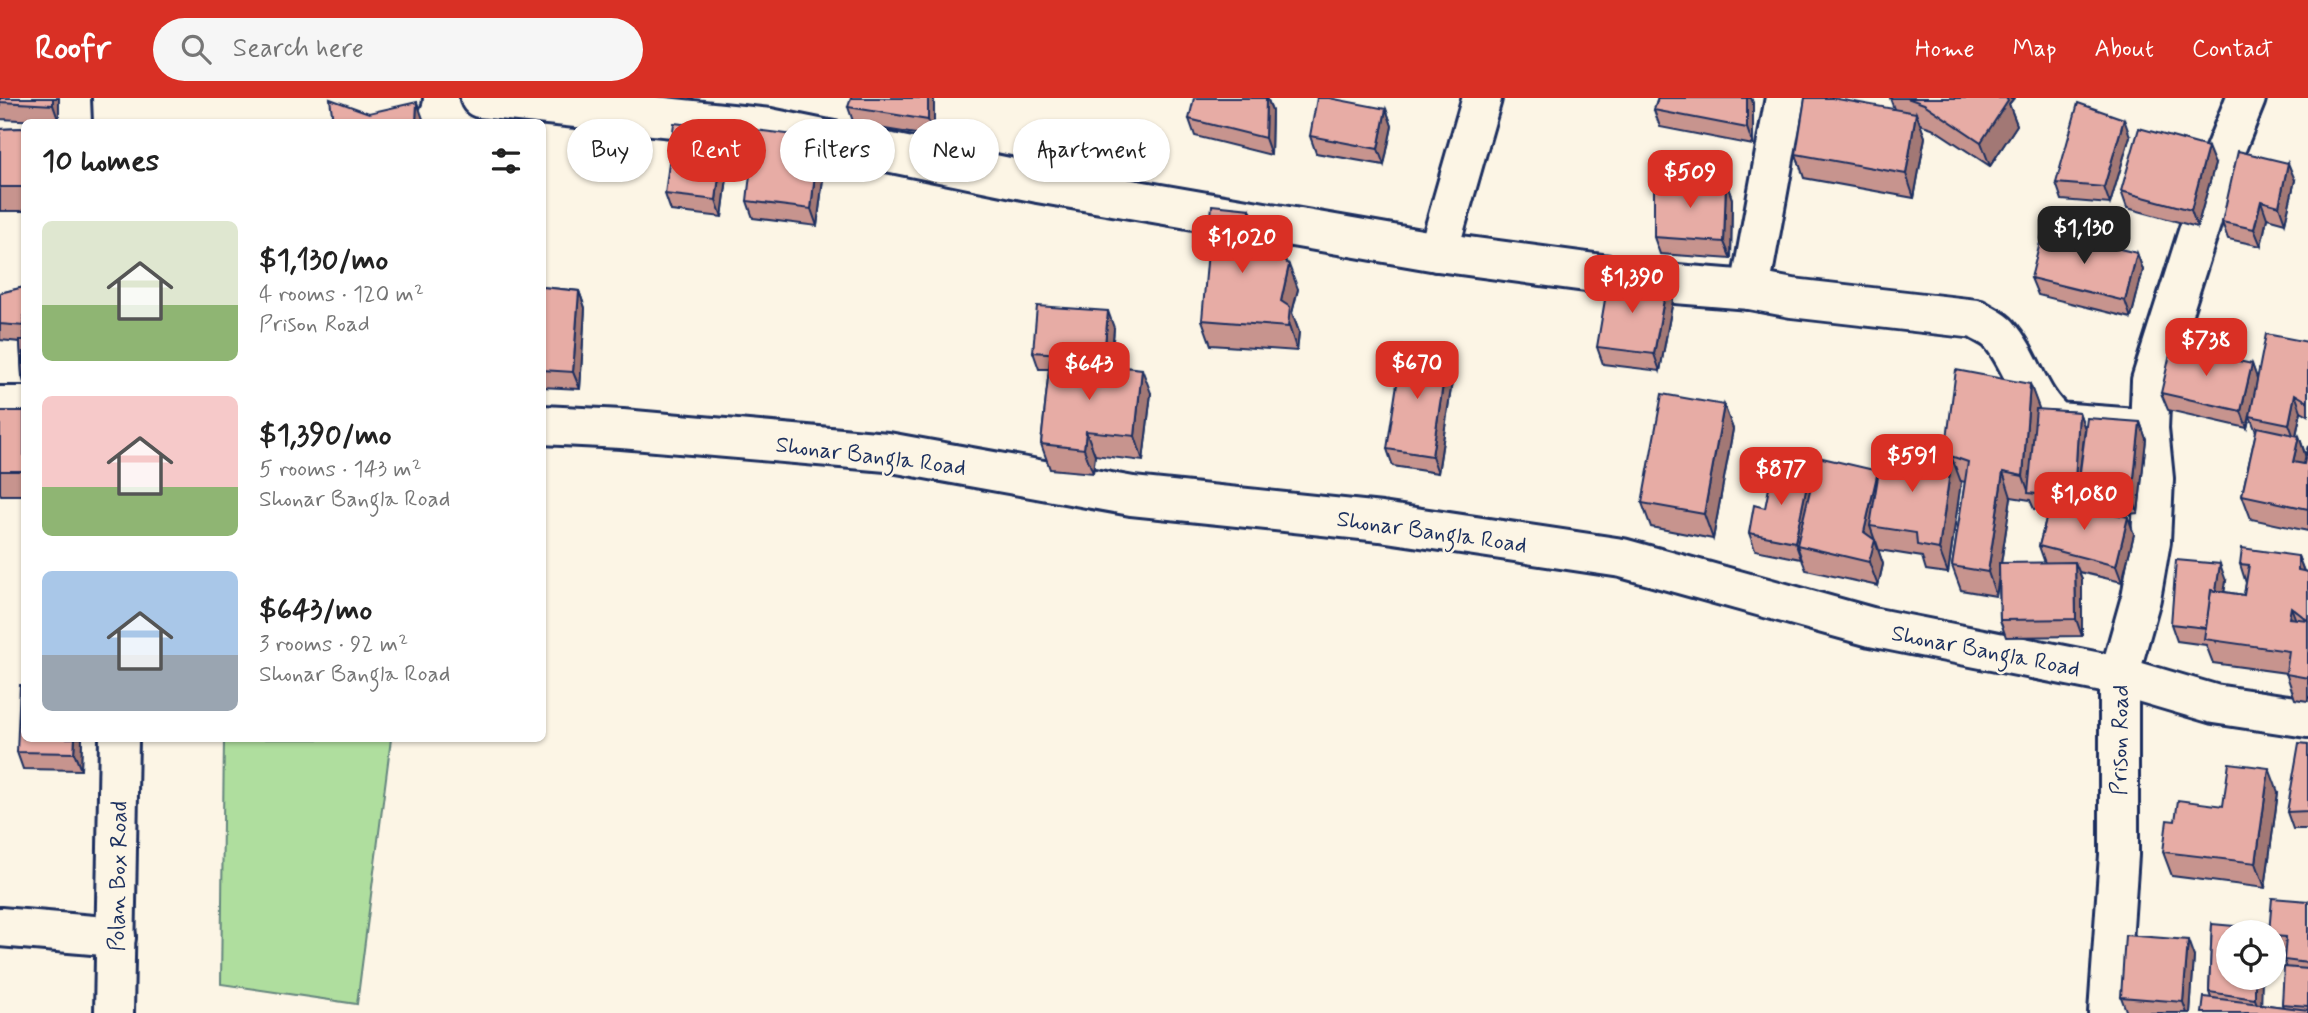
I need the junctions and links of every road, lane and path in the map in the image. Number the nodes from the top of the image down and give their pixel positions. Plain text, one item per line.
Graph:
1 (402, 98) edge
2 (480, 98) edge
3 (1482, 98) edge
4 (1785, 98) edge
5 (2246, 98) edge
6 (112, 112) edge
7 (1438, 252) junction
8 (1750, 290) junction
9 (0, 406) edge
10 (21, 406) edge
11 (546, 425) edge
12 (2149, 429) junction
13 (2119, 676) junction
14 (2308, 718) edge
15 (119, 742) edge
16 (0, 927) edge
17 (116, 937) junction
18 (114, 1013) edge
19 (2108, 1013) edge

1 - 6 street
2 - 7 street
3 - 7 street
4 - 8 street
5 - 12 street, Prison Road
7 - 8 street
8 - 12 street
9 - 10 street
11 - 13 street, Shonar Bangla Road
12 - 13 street, Prison Road
13 - 14 street, Shonar Bangla Road
13 - 19 street, Prison Road
15 - 17 street, Polan Box Road
16 - 17 street
17 - 18 street, Polan Box Road

